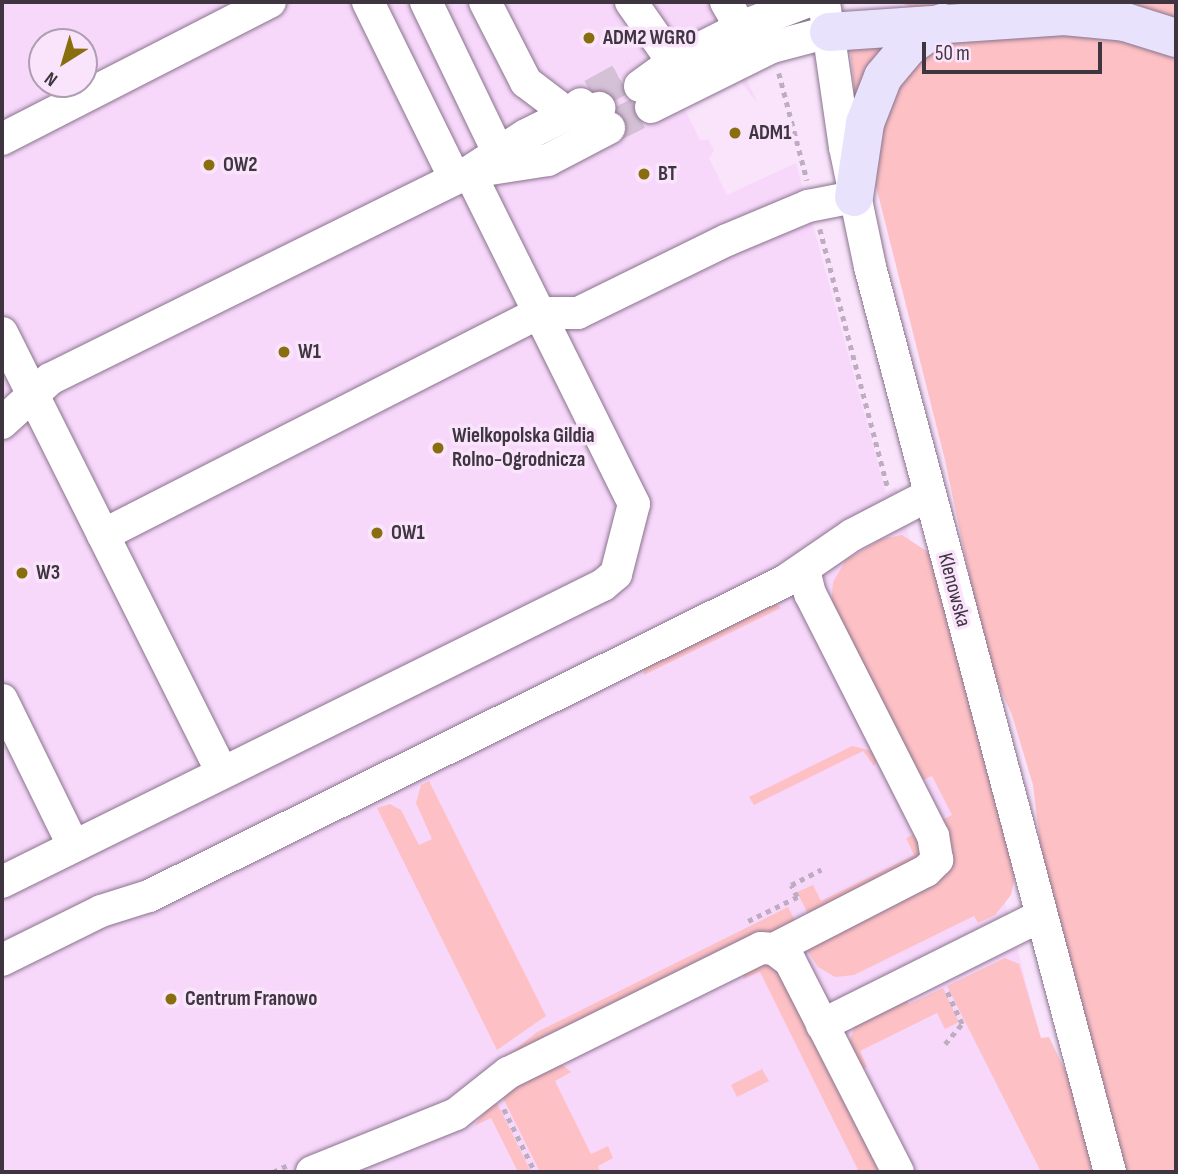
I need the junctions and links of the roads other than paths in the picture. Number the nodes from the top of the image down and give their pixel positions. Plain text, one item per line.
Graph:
1 (270, 2) edge
2 (368, 2) edge
3 (426, 2) edge
4 (485, 2) edge
5 (806, 2) edge
6 (635, 3) edge
7 (734, 15) edge
8 (827, 17) edge
9 (942, 23) junction
10 (1176, 38) edge
11 (673, 62) junction
12 (568, 114) junction
13 (2, 139) edge
14 (502, 160) junction
15 (462, 175) junction
16 (854, 197) junction
17 (539, 313) junction
18 (2, 333) edge
19 (33, 395) junction
20 (2, 423) edge
21 (929, 495) junction
22 (103, 535) junction
23 (804, 570) junction
24 (2, 700) edge
25 (222, 772) junction
26 (73, 845) junction
27 (2, 881) edge
28 (1041, 916) junction
29 (774, 948) junction
30 (2, 960) edge
31 (822, 1025) junction
32 (312, 1172) edge
33 (898, 1172) edge
34 (1110, 1172) edge

1 - 13 street
2 - 15 street
3 - 14 street
4 - 12 street
5 - 7 street
6 - 11 street
7 - 11 street
8 - 9 main road
8 - 11 street
8 - 16 street, Klenowska
9 - 10 main road
9 - 16 main road
12 - 14 street
12 - 14 street
14 - 15 street
15 - 17 street
15 - 19 street
16 - 17 street
16 - 21 street, Klenowska
17 - 22 street
17 - 25 street
18 - 19 street
19 - 20 street
19 - 22 street
21 - 23 street
21 - 28 street, Klenowska
22 - 25 street
23 - 29 street
23 - 30 street
24 - 26 street
25 - 26 street
26 - 27 street
28 - 31 street
28 - 34 street, Klenowska
29 - 31 street
29 - 32 street
31 - 33 street

